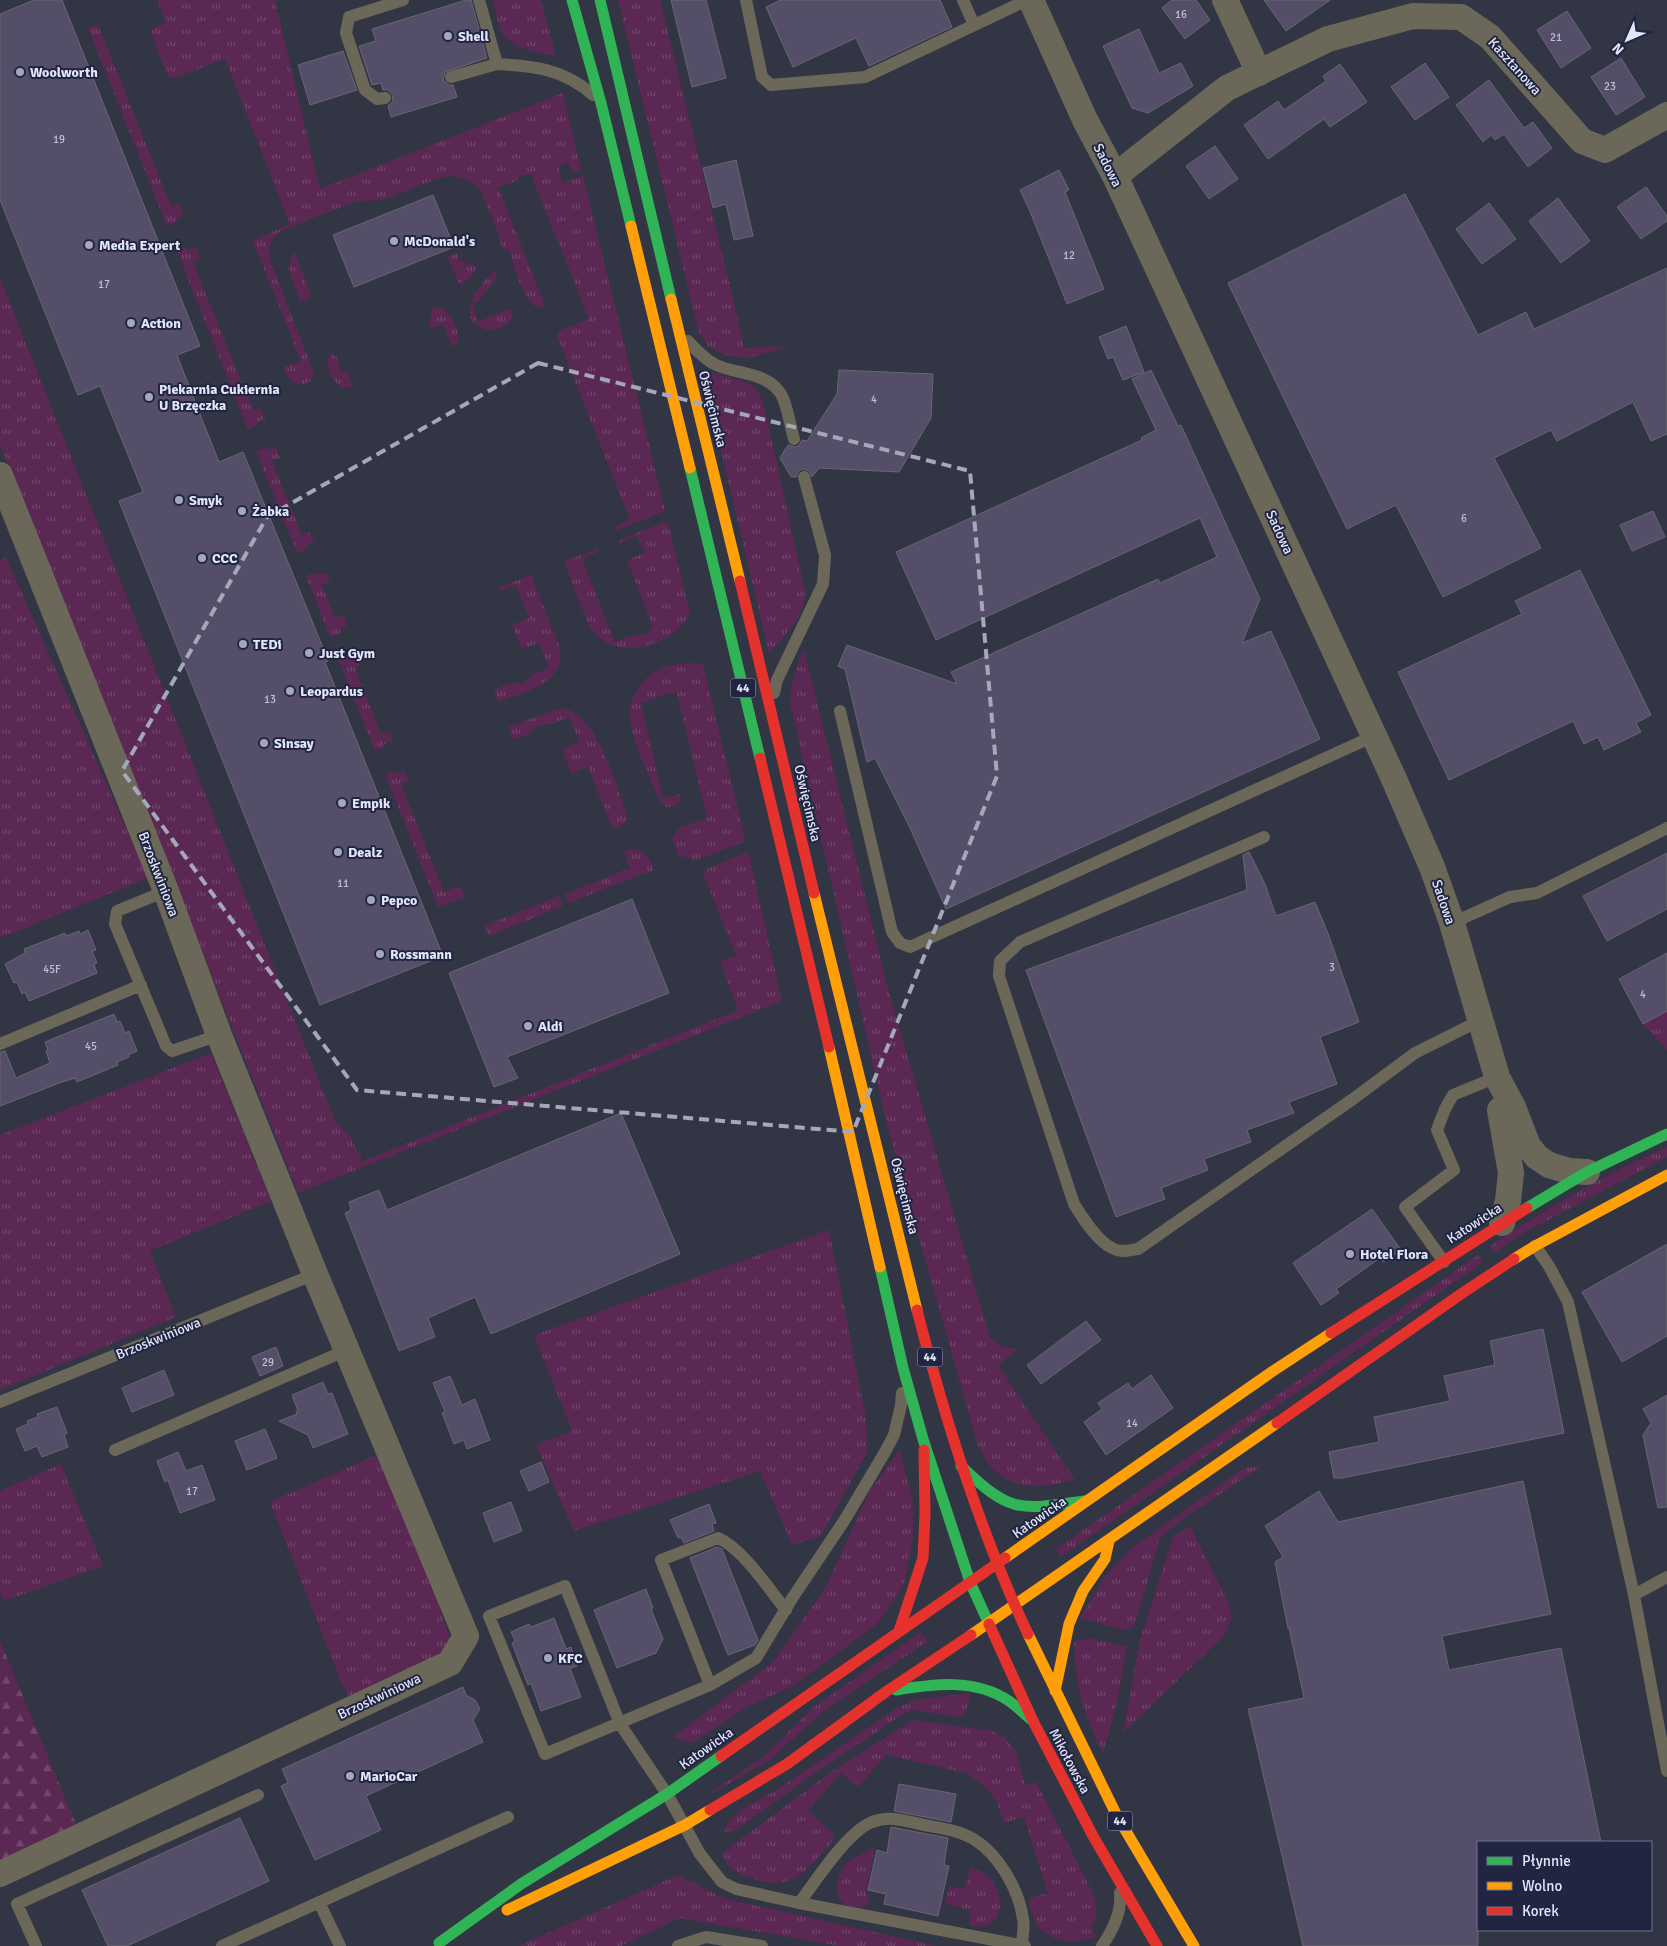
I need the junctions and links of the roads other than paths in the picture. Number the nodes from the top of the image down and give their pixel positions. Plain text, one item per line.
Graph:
1 (402, 0) edge
2 (479, 0) edge
3 (572, 0) edge
4 (600, 0) edge
5 (746, 0) edge
6 (963, 0) edge
7 (1029, 0) edge
8 (1224, 0) edge
9 (974, 25) junction
10 (497, 64) junction
11 (1259, 73) junction
12 (451, 77) dead end
13 (385, 98) dead end
14 (602, 103) junction
15 (1667, 115) edge
16 (1115, 176) junction
17 (679, 331) junction
18 (794, 439) dead end
19 (0, 475) edge
20 (804, 477) dead end
21 (771, 708) junction
22 (840, 711) dead end
23 (1374, 736) junction
24 (1667, 828) edge
25 (1264, 837) dead end
26 (166, 890) junction
27 (1452, 923) junction
28 (141, 985) junction
29 (1480, 1021) junction
30 (219, 1035) junction
31 (0, 1044) edge
32 (1497, 1077) junction
33 (1667, 1134) edge
34 (1587, 1172) junction
35 (1667, 1175) edge
36 (1502, 1223) junction
37 (1535, 1246) junction
38 (1444, 1262) junction
39 (315, 1274) junction
40 (347, 1350) junction
41 (903, 1368) junction
42 (0, 1402) edge
43 (923, 1439) junction
44 (115, 1450) dead end
45 (961, 1466) junction
46 (1089, 1500) junction
47 (1109, 1540) junction
48 (998, 1563) junction
49 (1667, 1577) edge
50 (970, 1582) junction
51 (1634, 1595) junction
52 (1014, 1604) junction
53 (786, 1610) junction
54 (988, 1622) junction
55 (899, 1631) junction
56 (710, 1685) junction
57 (887, 1691) junction
58 (1055, 1691) junction
59 (1033, 1721) junction
60 (620, 1724) junction
61 (1667, 1771) edge
62 (667, 1794) junction
63 (258, 1795) dead end
64 (508, 1817) dead end
65 (685, 1825) junction
66 (0, 1874) edge
67 (1120, 1885) junction
68 (319, 1902) junction
69 (799, 1903) junction
70 (435, 1944) edge
71 (36, 1946) edge
72 (222, 1946) edge
73 (340, 1946) edge
74 (678, 1946) edge
75 (762, 1946) edge
76 (1023, 1946) edge
77 (1102, 1946) edge
78 (1157, 1946) edge
79 (1194, 1946) edge

1 - 13 lane
2 - 10 lane
3 - 14 main road, 44
4 - 17 main road, Oświęcimska / 44
5 - 9 lane
6 - 9 lane
7 - 9 lane
7 - 16 street, Sadowa
8 - 11 street
10 - 12 lane
10 - 14 lane
11 - 15 street, Kasztanowa
11 - 16 street, Kasztanowa
14 - 41 main road, 44
16 - 23 street, Sadowa
17 - 18 lane
17 - 21 main road, Oświęcimska / 44
19 - 26 street, Brzoskwiniowa
20 - 21 lane
21 - 45 main road, Oświęcimska / 44
22 - 23 lane
23 - 27 street, Sadowa
24 - 27 lane
25 - 29 lane
26 - 28 lane
26 - 30 street, Brzoskwiniowa
27 - 29 street, Sadowa
28 - 30 lane
28 - 31 lane
29 - 32 street, Sadowa
30 - 39 street, Brzoskwiniowa
32 - 34 street, Sadowa
32 - 36 street, Sadowa
32 - 38 lane
33 - 34 main road, Katowicka
34 - 36 main road, Katowicka
35 - 37 main road, Katowicka
36 - 38 main road, Katowicka
37 - 47 main road, Katowicka
37 - 51 lane
38 - 46 main road, Katowicka
39 - 40 street, Brzoskwiniowa
39 - 42 lane, Brzoskwiniowa
40 - 44 lane
40 - 66 street, Brzoskwiniowa
41 - 43 main road, 44
41 - 53 lane
43 - 50 main road, 44
43 - 55 main road
45 - 46 main road
45 - 48 main road, Oświęcimska / 44
46 - 48 main road, Katowicka
47 - 52 main road, Katowicka
47 - 58 main road
48 - 50 main road, Katowicka
48 - 52 main road, Oświęcimska / 44
49 - 51 lane
50 - 54 main road, Mikołowska / 44
50 - 55 main road, Katowicka
51 - 61 lane
52 - 54 main road, Katowicka
52 - 58 main road, Mikołowska / 44
53 - 56 lane
53 - 56 lane
54 - 57 main road, Katowicka
54 - 59 main road, Mikołowska / 44
55 - 62 main road, Katowicka
56 - 60 lane
57 - 59 main road
57 - 65 main road, Katowicka
58 - 79 main road, Mikołowska / 44
59 - 67 main road, Mikołowska / 44
60 - 60 lane
60 - 62 lane
62 - 65 lane
62 - 70 main road, Katowicka
63 - 71 lane
64 - 68 lane
65 - 69 lane
65 - 70 main road, Katowicka
67 - 77 lane
67 - 78 main road, Mikołowska / 44
68 - 72 lane
68 - 73 lane
69 - 76 lane
69 - 76 lane
74 - 75 lane

